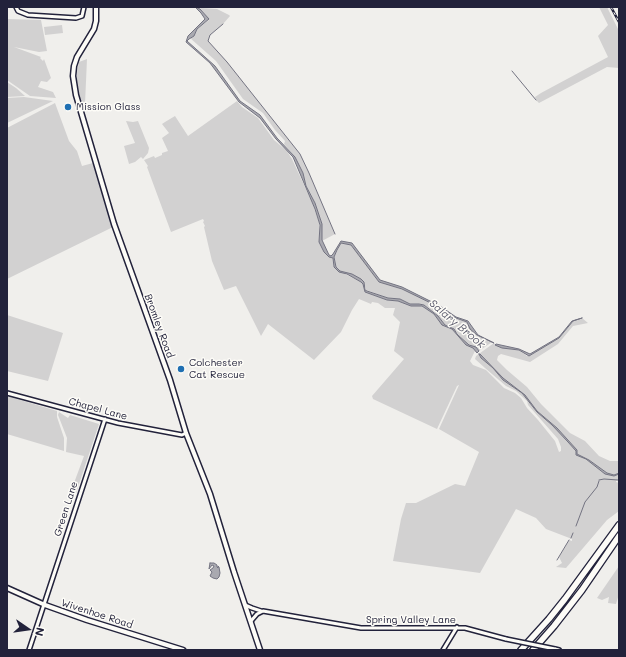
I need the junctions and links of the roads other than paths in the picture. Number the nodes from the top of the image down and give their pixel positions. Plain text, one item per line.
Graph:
1 (16, 7) edge
2 (84, 7) edge
3 (96, 7) edge
4 (7, 393) edge
5 (105, 419) junction
6 (186, 433) junction
7 (619, 525) edge
8 (619, 536) edge
9 (7, 588) edge
10 (43, 604) junction
11 (245, 605) junction
12 (263, 611) junction
13 (251, 621) junction
14 (457, 627) junction
15 (28, 650) edge
16 (183, 650) edge
17 (260, 650) edge
18 (443, 650) edge
19 (521, 650) edge
20 (533, 650) edge
21 (557, 650) edge

1 - 2 street
3 - 6 street, Bromley Road
4 - 5 street, Chapel Lane
5 - 6 street, Chapel Lane
5 - 10 street, Green Lane
6 - 11 street, Bromley Road
7 - 19 highway
8 - 20 highway
9 - 10 street, Wivenhoe Road
10 - 15 street, Green Lane
10 - 16 street, Wivenhoe Road
11 - 12 street, Spring Valley Lane
11 - 13 street, Bromley Road
12 - 13 street
12 - 14 street, Spring Valley Lane
13 - 17 street, Bromley Road
14 - 18 street
14 - 21 street, Spring Valley Lane, bridge

